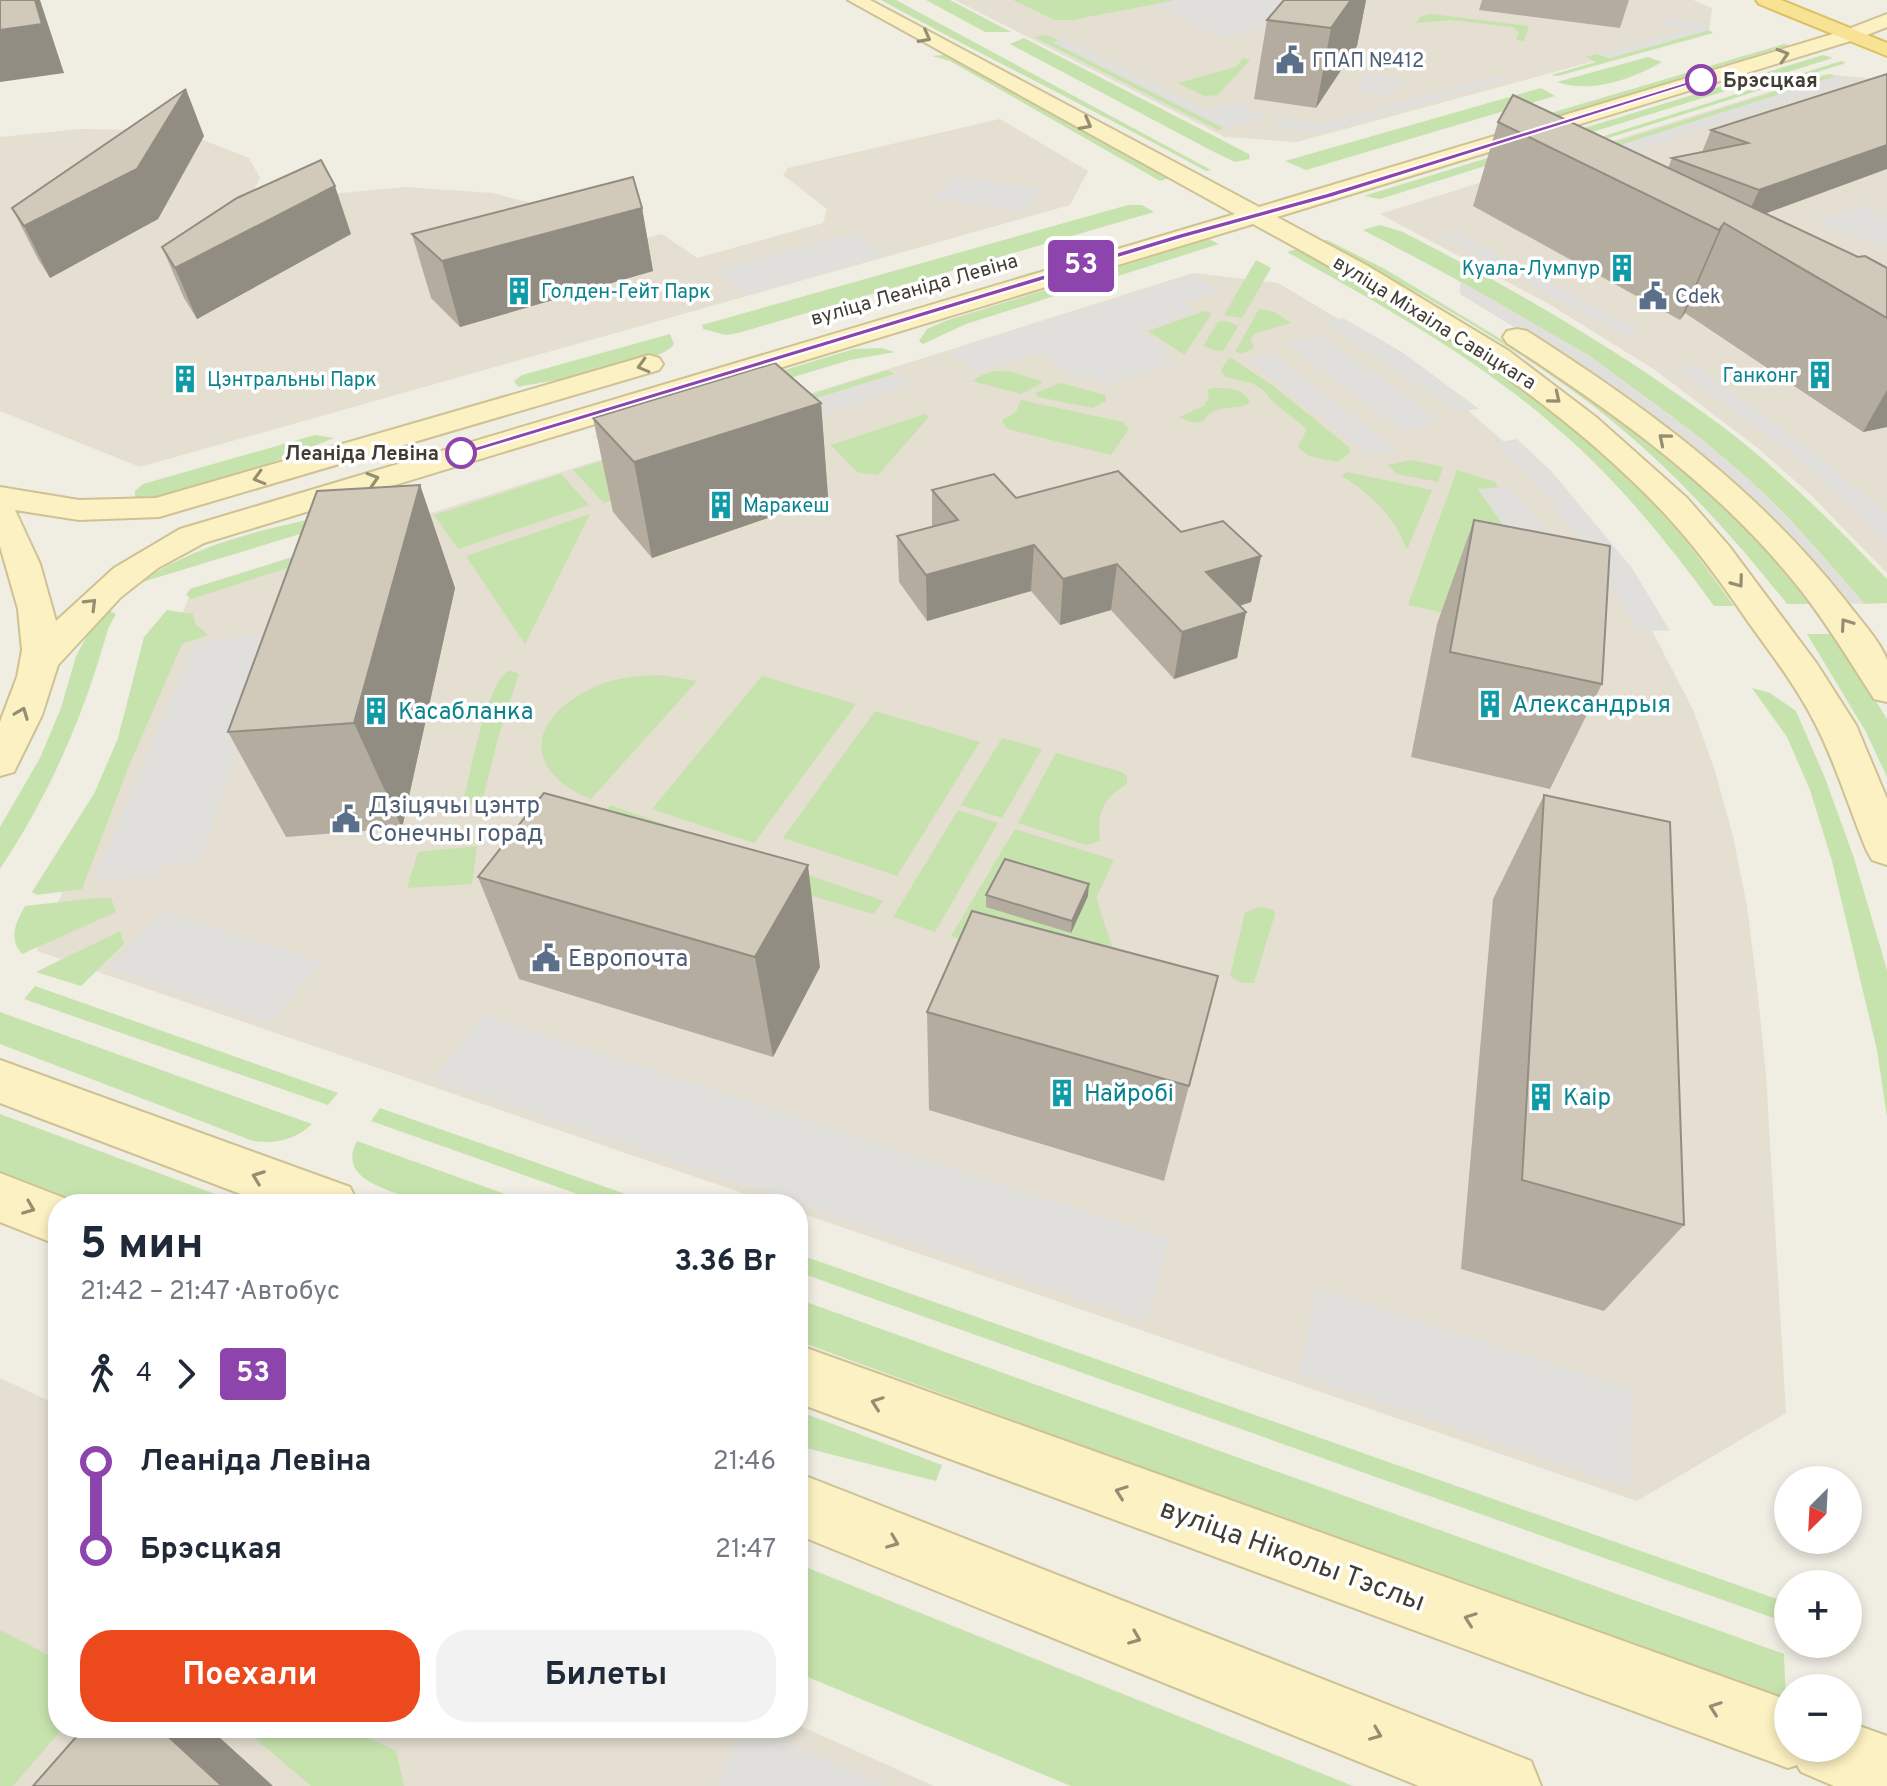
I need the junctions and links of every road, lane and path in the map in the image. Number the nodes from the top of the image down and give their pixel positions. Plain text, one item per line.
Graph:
1 (857, 0) edge
2 (1765, 0) edge
3 (1811, 0) edge
4 (1887, 2) edge
5 (1821, 23) junction
6 (1867, 23) edge
7 (1745, 45) dead end
8 (1887, 50) edge
9 (1636, 79) dead end
10 (1523, 114) edge
11 (1299, 182) dead end
12 (1249, 203) junction
13 (1289, 206) junction
14 (862, 304) dead end
15 (669, 358) dead end
16 (0, 497) edge
17 (0, 512) edge
18 (40, 662) junction
19 (1887, 690) edge
20 (0, 762) edge
21 (1887, 849) edge
22 (0, 1081) edge
23 (304, 1194) edge
24 (0, 1197) edge
25 (48, 1216) edge
26 (808, 1378) edge
27 (808, 1508) edge
28 (1774, 1729) edge
29 (1862, 1762) edge
30 (1887, 1771) edge
31 (1506, 1786) edge

1 -> 12 main road, вуліца Міхаіла Савіцкага
2 - 5 main road
3 - 6 main road
4 - 6 main road
5 - 6 main road
5 - 7 main road
6 - 8 main road
13 -> 6 main road
9 - 10 main road
11 - 12 main road, вуліца Леаніда Левіна
12 - 13 main road, вуліца Міхаіла Савіцкага
12 - 14 main road, вуліца Леаніда Левіна
18 -> 12 main road, вуліца Леаніда Левіна
12 -> 21 main road, вуліца Міхаіла Савіцкага
19 -> 13 main road, вуліца Міхаіла Савіцкага
15 -> 16 main road
17 - 18 main road
20 -> 18 main road
23 -> 22 main road
24 -> 25 main road
28 -> 26 main road, вуліца Ніколы Тэслы
27 -> 31 main road
29 - 30 main road

